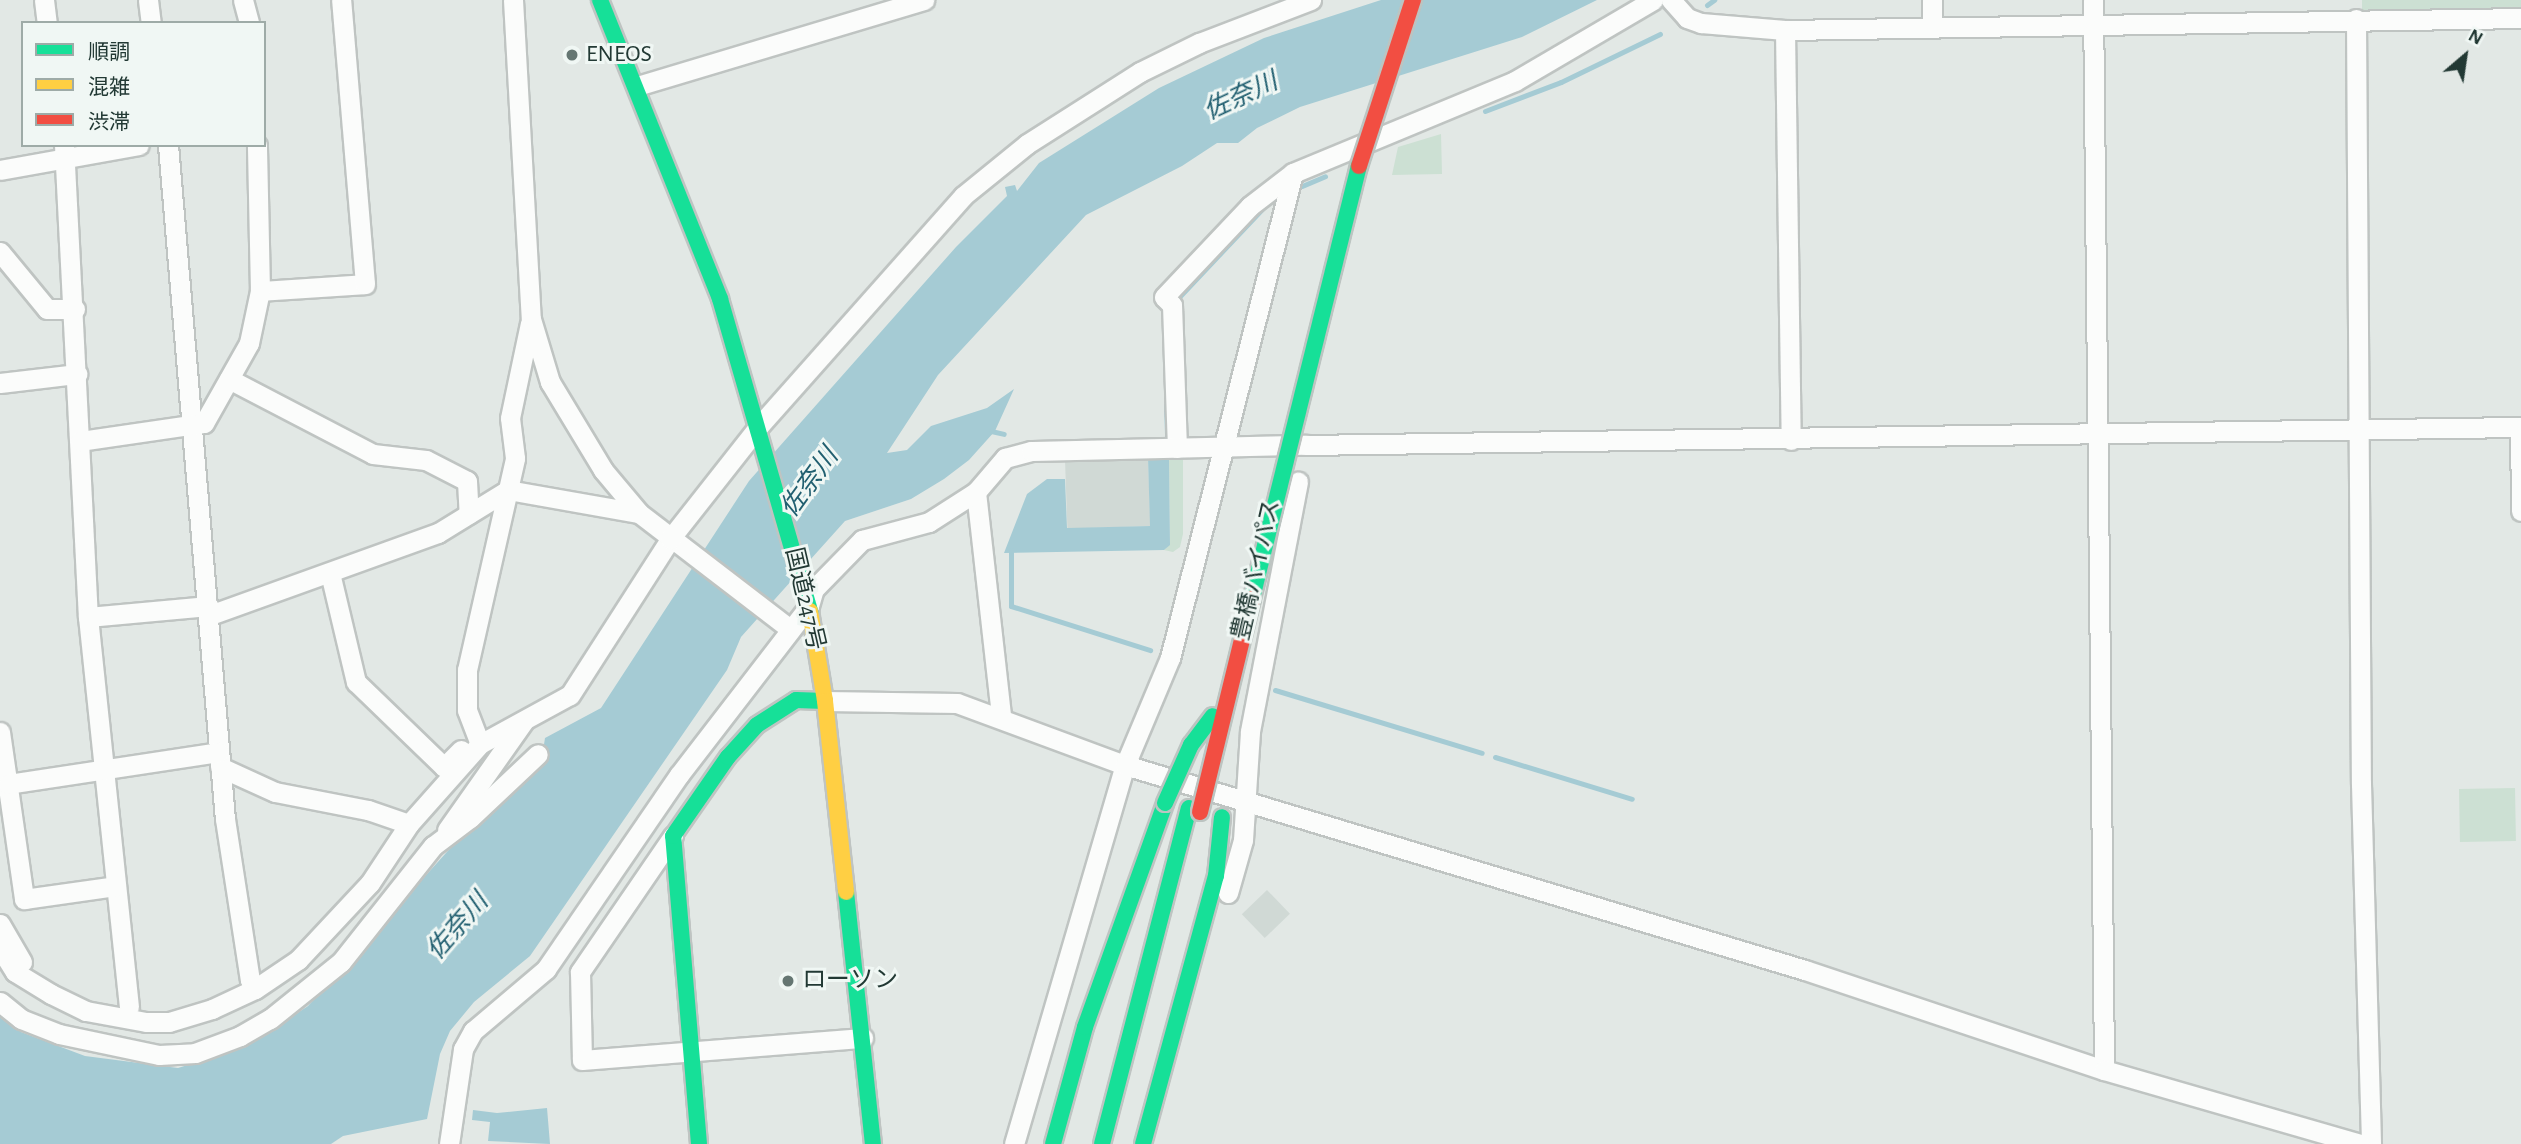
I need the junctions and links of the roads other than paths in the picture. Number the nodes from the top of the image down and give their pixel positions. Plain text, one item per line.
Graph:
1 (44, 0) edge
2 (148, 0) edge
3 (243, 0) edge
4 (341, 0) edge
5 (513, 0) edge
6 (600, 0) edge
7 (924, 0) edge
8 (1274, 0) edge
9 (1311, 0) edge
10 (1400, 0) edge
11 (1413, 0) edge
12 (1653, 0) edge
13 (1671, 0) edge
14 (1932, 0) edge
15 (2093, 0) edge
16 (1261, 17) junction
17 (2521, 18) edge
18 (2356, 19) junction
19 (47, 21) edge
20 (151, 21) edge
21 (248, 21) edge
22 (2093, 26) junction
23 (1932, 27) junction
24 (1785, 30) junction
25 (637, 86) junction
26 (1381, 137) junction
27 (118, 147) edge
28 (168, 147) edge
29 (257, 147) edge
30 (65, 152) edge
31 (0, 170) edge
32 (1293, 173) junction
33 (0, 252) edge
34 (260, 290) junction
35 (75, 309) junction
36 (531, 319) junction
37 (77, 374) junction
38 (229, 379) junction
39 (0, 383) edge
40 (193, 422) junction
41 (2521, 427) edge
42 (2360, 432) junction
43 (761, 434) junction
44 (2097, 434) junction
45 (1791, 440) junction
46 (80, 441) junction
47 (1305, 445) junction
48 (1177, 448) junction
49 (1221, 448) junction
50 (508, 490) junction
51 (976, 492) junction
52 (1274, 493) junction
53 (2521, 511) edge
54 (639, 513) junction
55 (469, 514) junction
56 (675, 542) junction
57 (330, 573) junction
58 (807, 597) junction
59 (209, 610) junction
60 (88, 617) junction
61 (786, 626) junction
62 (825, 701) junction
63 (1001, 716) junction
64 (1213, 716) junction
65 (524, 721) junction
66 (0, 732) edge
67 (478, 741) junction
68 (538, 754) dead end
69 (220, 760) junction
70 (1125, 765) junction
71 (102, 771) junction
72 (8, 784) junction
73 (1247, 799) junction
74 (1195, 810) junction
75 (409, 824) junction
76 (444, 834) junction
77 (673, 836) junction
78 (115, 886) junction
79 (0, 924) edge
80 (0, 948) edge
81 (253, 984) junction
82 (0, 1002) edge
83 (129, 1007) junction
84 (863, 1038) junction
85 (692, 1055) junction
86 (2104, 1070) junction
87 (449, 1144) edge
88 (699, 1144) edge
89 (873, 1144) edge
90 (1014, 1144) edge
91 (1053, 1144) edge
92 (1102, 1144) edge
93 (1114, 1144) edge
94 (1143, 1144) edge
95 (1159, 1144) edge
96 (2360, 1144) edge
97 (2371, 1144) edge

1 - 19 street
2 - 20 street
3 - 21 street
4 - 34 street
5 - 36 street
6 - 25 main road, 国道247号
7 - 25 street
8 - 16 street
9 - 16 street
10 - 64 main road, 豊橋バイパス
11 - 52 main road, 豊橋バイパス, bridge
12 - 26 street
13 - 24 street
14 - 23 street
15 - 22 street
16 - 43 street
17 - 18 street
18 - 22 street
18 - 42 street
22 - 23 street
22 - 44 street
23 - 24 street
24 - 45 street
25 - 43 main road, 国道247号
26 - 32 street
26 - 47 street
27 - 30 street
28 - 40 street
29 - 34 street
30 - 31 street
30 - 35 street
32 - 48 street
32 - 49 street
33 - 35 street
34 - 38 street
35 - 37 street
36 - 50 street
36 - 54 street
37 - 39 street
37 - 46 street
38 - 40 street
38 - 55 street
40 - 46 street
40 - 59 street
41 - 42 street
41 - 53 street
42 - 44 street
42 - 97 street
43 - 56 street
43 - 58 main road, 国道247号
44 - 45 street
44 - 86 street
45 - 47 street
46 - 60 street
47 - 49 street
47 - 73 street
48 - 49 street
48 - 51 street
49 - 70 street
50 - 54 street
50 - 55 street
50 - 67 street
51 - 58 street
51 - 63 street
52 - 74 main road, 豊橋バイパス, bridge
52 - 94 main road, bridge
54 - 56 street
55 - 57 street
56 - 61 street
56 - 65 street
57 - 59 street
57 - 67 street
58 - 61 street
58 - 62 main road, 国道247号
59 - 60 street
59 - 69 street
60 - 71 street
61 - 87 street
62 - 63 street
62 - 77 main road
62 - 84 main road, 国道247号
63 - 70 street
64 - 74 main road, 豊橋バイパス
64 - 91 main road, bridge
65 - 67 street
65 - 76 street
66 - 72 street
67 - 75 street
68 - 76 street
69 - 71 street
69 - 75 street
69 - 81 street
70 - 73 street
70 - 90 street
71 - 72 street
71 - 78 street
72 - 78 street
73 - 86 street
73 - 95 street
74 - 92 main road, 豊橋バイパス
74 - 93 main road, 豊橋バイパス
75 - 81 street
76 - 82 street
77 - 85 main road
77 - 85 street
78 - 83 street
79 - 83 street
80 - 81 street
81 - 83 street
84 - 85 street
84 - 89 main road, 国道247号
85 - 88 main road
86 - 96 street

